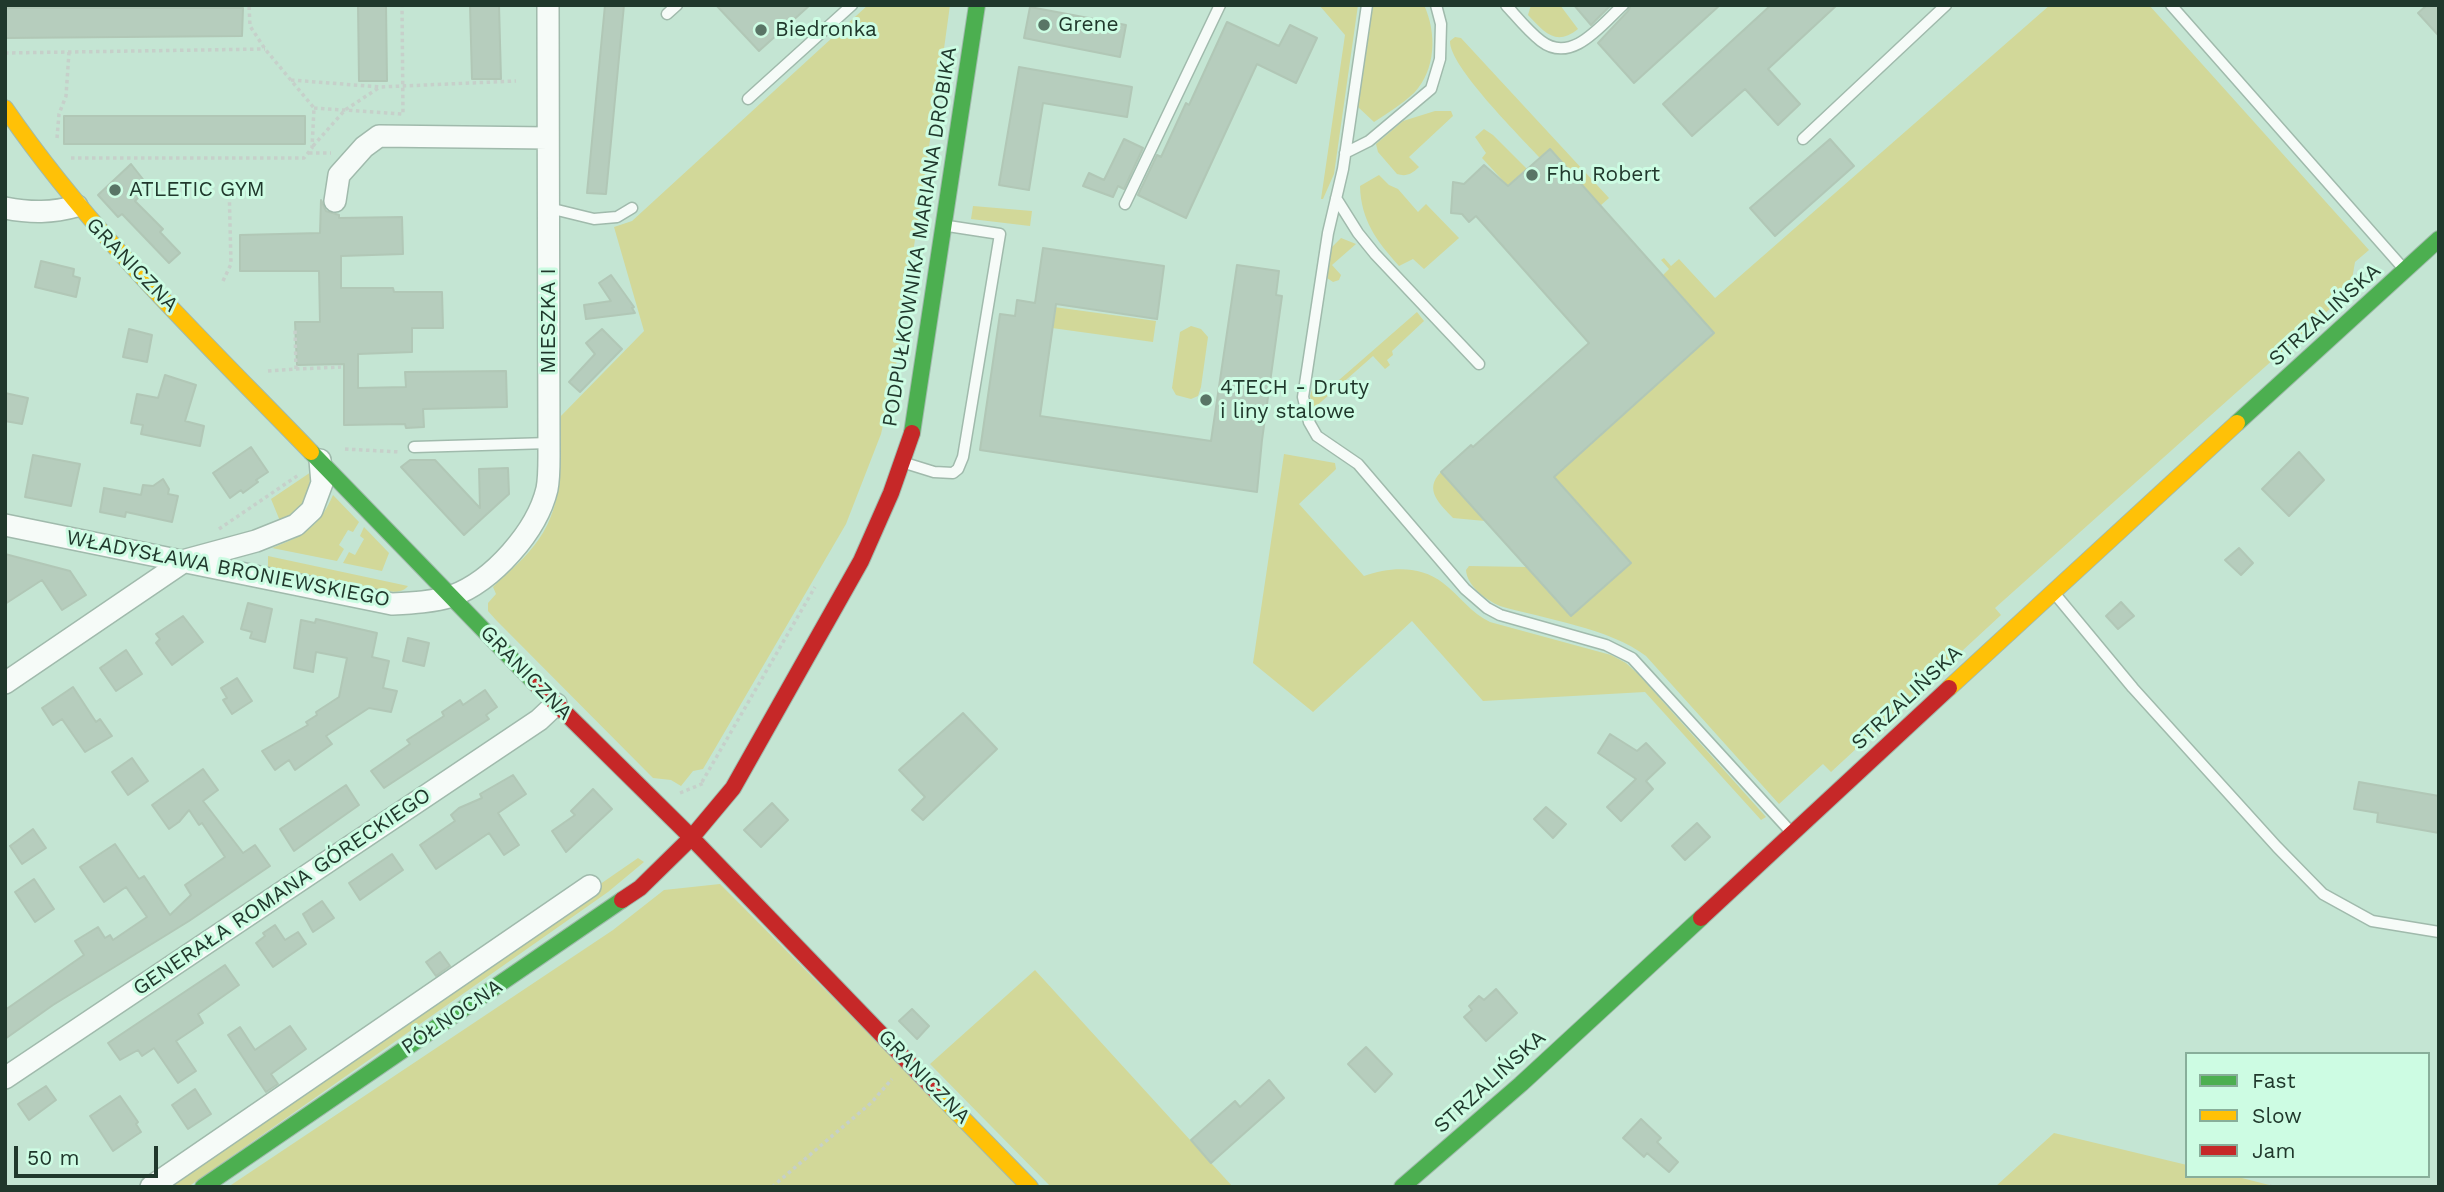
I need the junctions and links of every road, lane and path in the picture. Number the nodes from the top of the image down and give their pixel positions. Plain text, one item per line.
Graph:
1 (249, 5) edge
2 (402, 5) edge
3 (548, 5) edge
4 (677, 5) edge
5 (852, 5) edge
6 (977, 5) edge
7 (1220, 5) edge
8 (1367, 5) edge
9 (1436, 5) edge
10 (1506, 5) edge
11 (1623, 5) edge
12 (1946, 5) edge
13 (2171, 5) edge
14 (667, 14) dead end
15 (265, 49) junction
16 (69, 52) junction
17 (5, 53) edge
18 (291, 80) junction
19 (516, 81) dead end
20 (403, 85) junction
21 (380, 86) junction
22 (748, 99) dead end
23 (5, 108) edge
24 (314, 108) junction
25 (345, 110) junction
26 (548, 138) junction
27 (1803, 139) dead end
28 (57, 147) dead end
29 (312, 148) junction
30 (1345, 153) junction
31 (70, 158) dead end
32 (229, 183) dead end
33 (1336, 198) junction
34 (335, 201) dead end
35 (1125, 204) dead end
36 (77, 206) junction
37 (5, 208) edge
38 (549, 208) junction
39 (632, 208) dead end
40 (945, 226) junction
41 (2439, 239) edge
42 (2405, 270) junction
43 (223, 281) dead end
44 (295, 329) dead end
45 (1479, 364) dead end
46 (341, 367) dead end
47 (296, 369) junction
48 (263, 372) dead end
49 (549, 443) junction
50 (411, 450) joint
51 (327, 455) junction
52 (903, 462) junction
53 (5, 525) edge
54 (186, 560) junction
55 (821, 577) dead end
56 (2053, 592) junction
57 (451, 596) junction
58 (5, 683) edge
59 (556, 704) junction
60 (702, 782) junction
61 (711, 789) dead end
62 (676, 793) dead end
63 (1792, 833) junction
64 (692, 837) junction
65 (590, 886) dead end
66 (2439, 932) edge
67 (909, 1060) junction
68 (5, 1078) edge
69 (151, 1187) edge
70 (203, 1187) edge
71 (772, 1187) edge
72 (1030, 1187) edge
73 (1402, 1187) edge

1 - 15 path
2 - 20 path
3 - 26 street, MIESZKA I
4 - 14 lane
5 - 22 lane
6 - 40 street, PODPUŁKOWNIKA MARIANA DROBIKA
7 - 35 lane
8 - 30 lane
9 - 30 lane
10 - 11 lane
12 - 27 lane
13 - 42 lane
15 - 16 path
15 - 18 path
16 - 17 path
16 - 28 path
18 - 21 path
18 - 24 path
19 - 20 path
20 - 21 path
20 - 25 path
21 - 25 path
23 - 36 street
24 - 25 path
24 - 29 path
25 - 29 path
26 - 34 street
26 - 38 street, MIESZKA I
29 - 31 path
30 - 33 lane
32 - 43 path
33 - 45 lane
33 - 63 lane
36 - 37 street, GRANICZNA
36 - 51 street, GRANICZNA
38 - 39 lane
38 - 49 street, MIESZKA I
40 - 52 street, PODPUŁKOWNIKA MARIANA DROBIKA
40 - 52 lane
41 - 42 street, STRZALIŃSKA
42 - 56 street, STRZALIŃSKA
44 - 47 path
46 - 47 path
47 - 48 path
49 - 50 lane
49 - 57 street, MIESZKA I
50 - 51 path
51 - 54 street
51 - 57 street, GRANICZNA
52 - 64 street, PODPUŁKOWNIKA MARIANA DROBIKA
53 - 54 street, WŁADYSŁAWA BRONIEWSKIEGO
54 - 57 street, WŁADYSŁAWA BRONIEWSKIEGO
54 - 58 street
55 - 60 path
56 - 63 street, STRZALIŃSKA
56 - 66 lane
57 - 59 street, GRANICZNA
59 - 64 street, GRANICZNA
59 - 68 street, GENERAŁA ROMANA GÓRECKIEGO
60 - 61 path
60 - 62 path
63 - 73 street, STRZALIŃSKA
64 - 67 street, GRANICZNA
64 - 70 street, PÓŁNOCNA
65 - 69 street, PÓŁNOCNA
67 - 71 path
67 - 72 street, GRANICZNA

